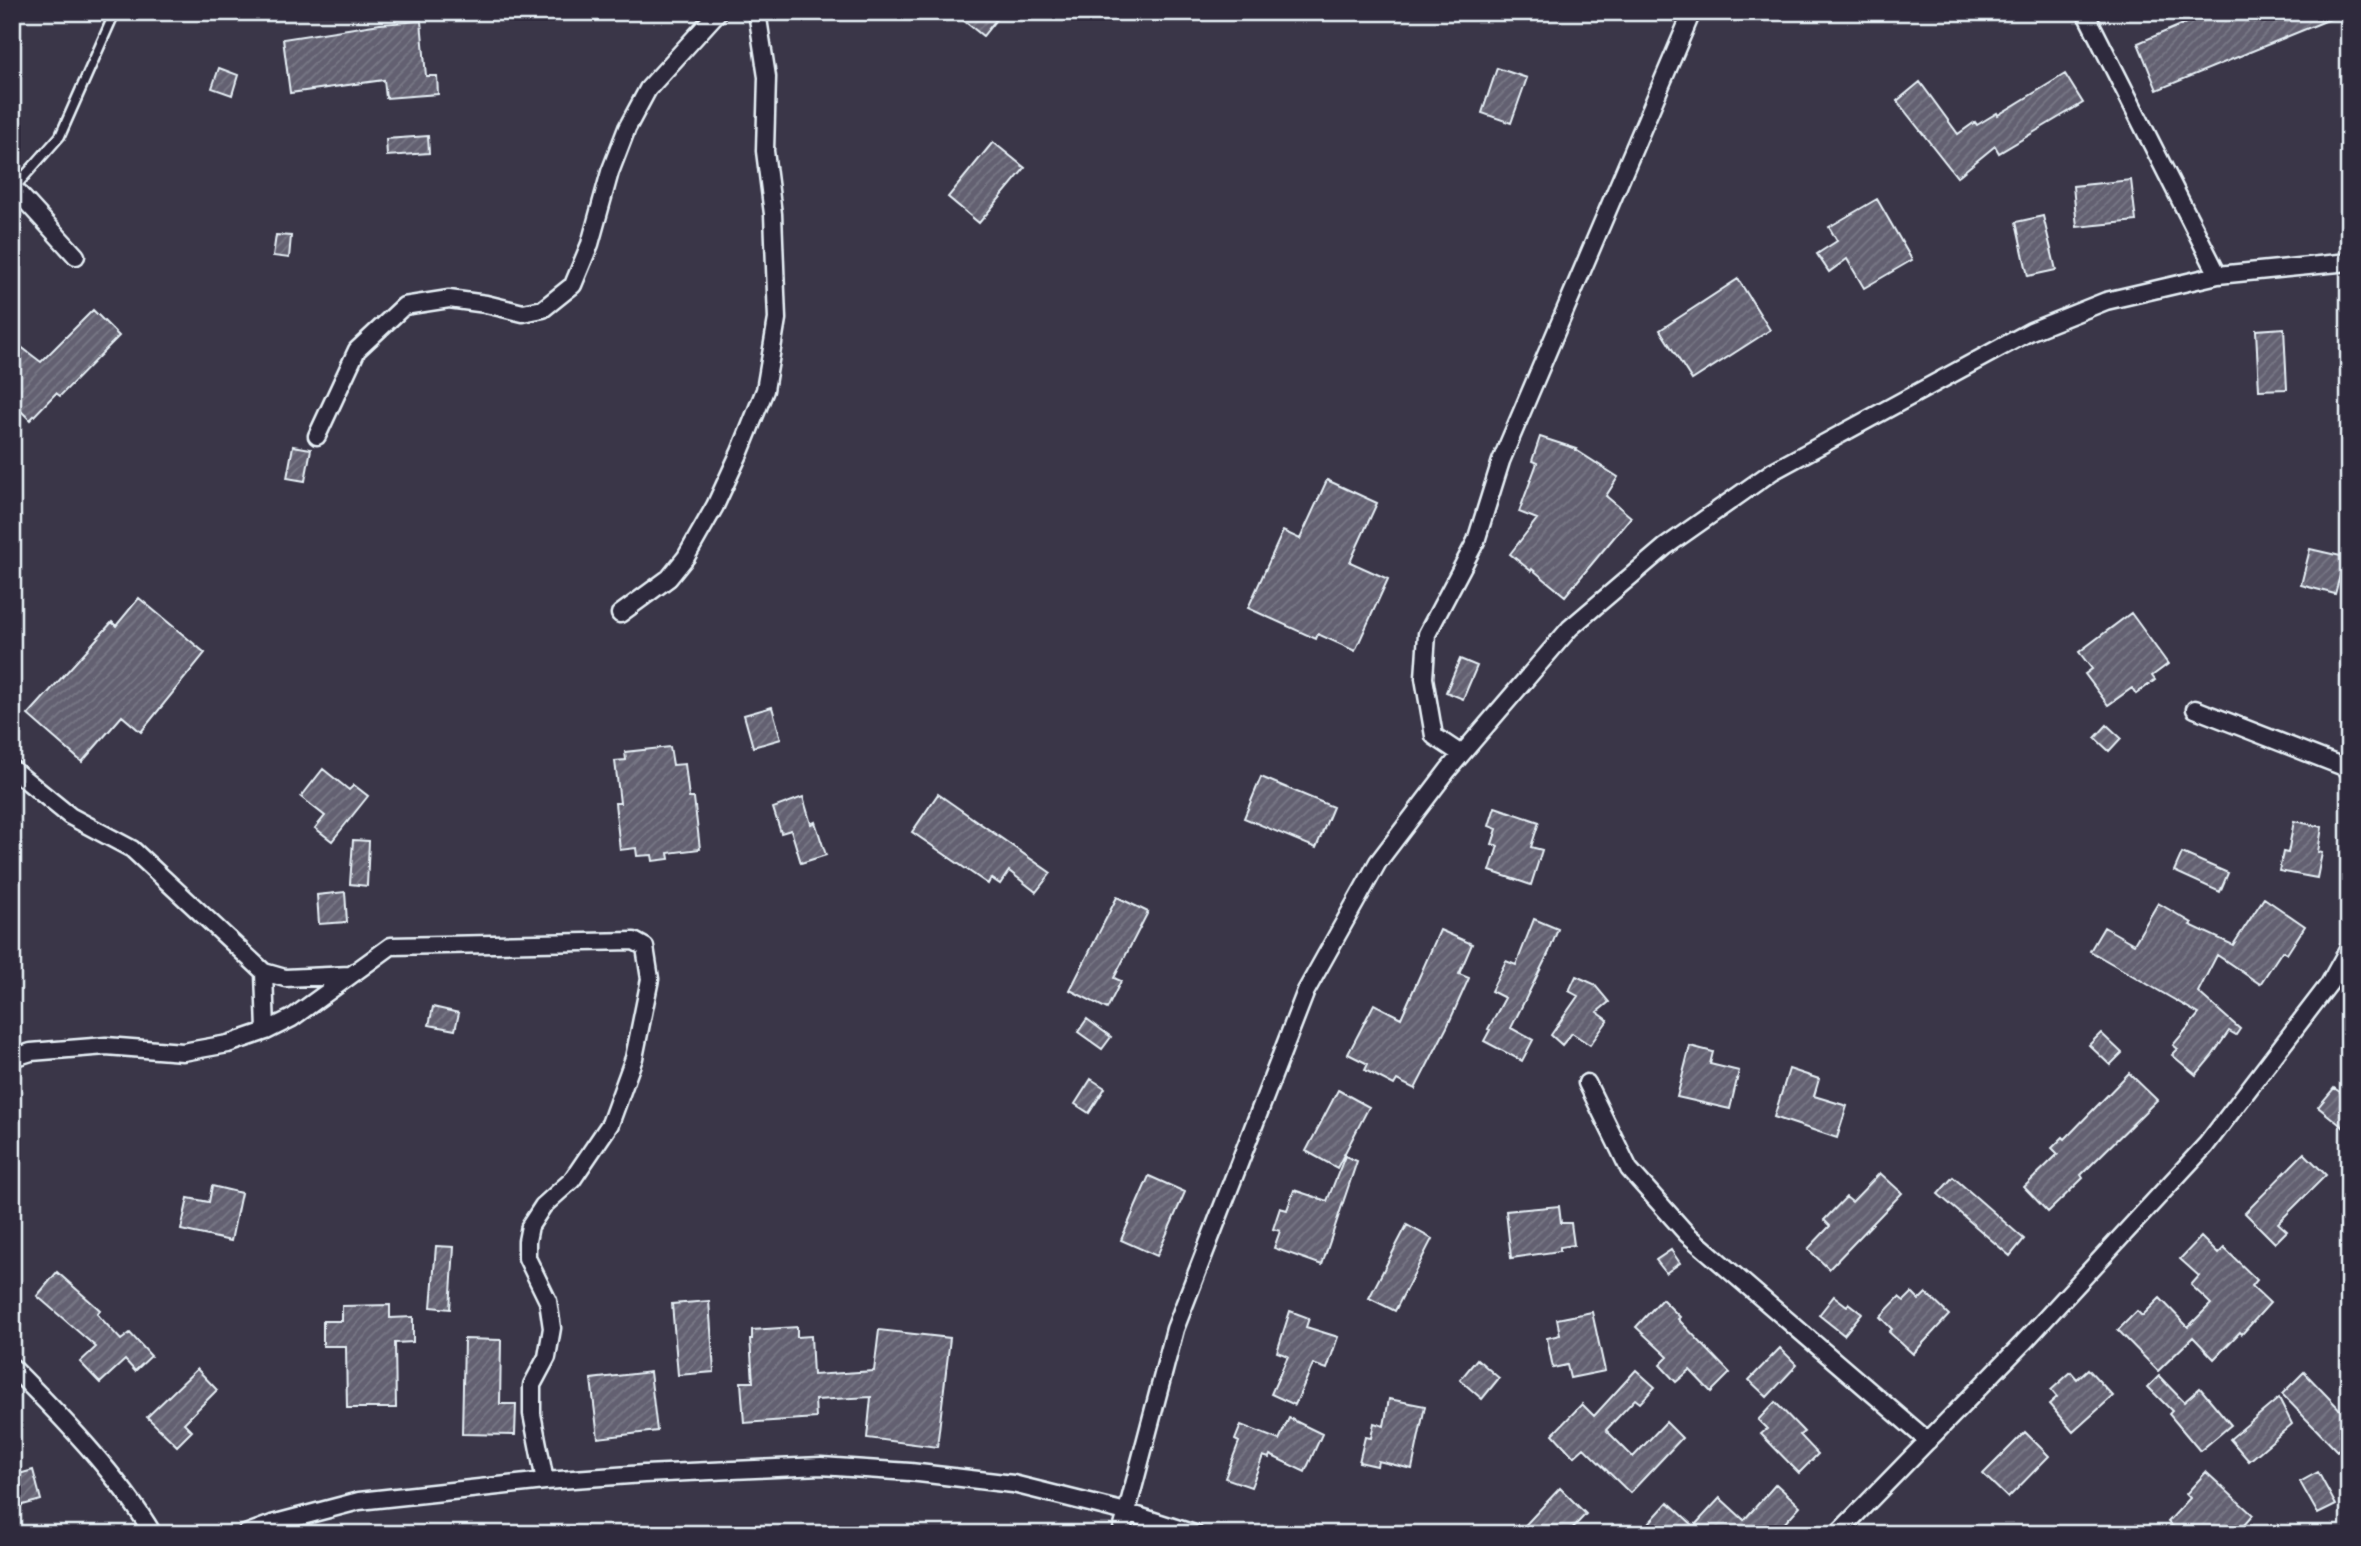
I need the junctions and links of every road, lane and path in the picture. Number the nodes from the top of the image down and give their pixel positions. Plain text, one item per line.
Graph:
1 (115, 12) edge
2 (718, 12) edge
3 (757, 12) edge
4 (1692, 12) edge
5 (2085, 12) edge
6 (13, 187) edge
7 (76, 256) dead end
8 (2349, 262) edge
9 (2218, 275) junction
10 (317, 436) dead end
11 (620, 614) dead end
12 (2194, 709) dead end
13 (1461, 754) junction
14 (12, 769) edge
15 (2349, 769) edge
16 (2349, 948) edge
17 (264, 972) junction
18 (350, 975) junction
19 (266, 1031) junction
20 (12, 1058) edge
21 (1587, 1083) dead end
22 (12, 1367) edge
23 (1928, 1441) junction
24 (545, 1481) junction
25 (1126, 1512) junction
26 (153, 1534) edge
27 (245, 1534) edge
28 (1121, 1534) edge
29 (1195, 1534) edge
30 (1837, 1534) edge

1 - 6 lane
2 - 10 street
3 - 11 street
4 - 13 street
5 - 9 street
6 - 7 street
8 - 9 street
9 - 13 street
12 - 15 street
13 - 25 street
14 - 17 street
16 - 23 street
17 - 18 street
17 - 19 street
18 - 19 street
18 - 24 street
19 - 20 street
21 - 23 street
22 - 26 street
23 - 30 street
24 - 25 street
24 - 27 street
25 - 28 street
25 - 29 street

